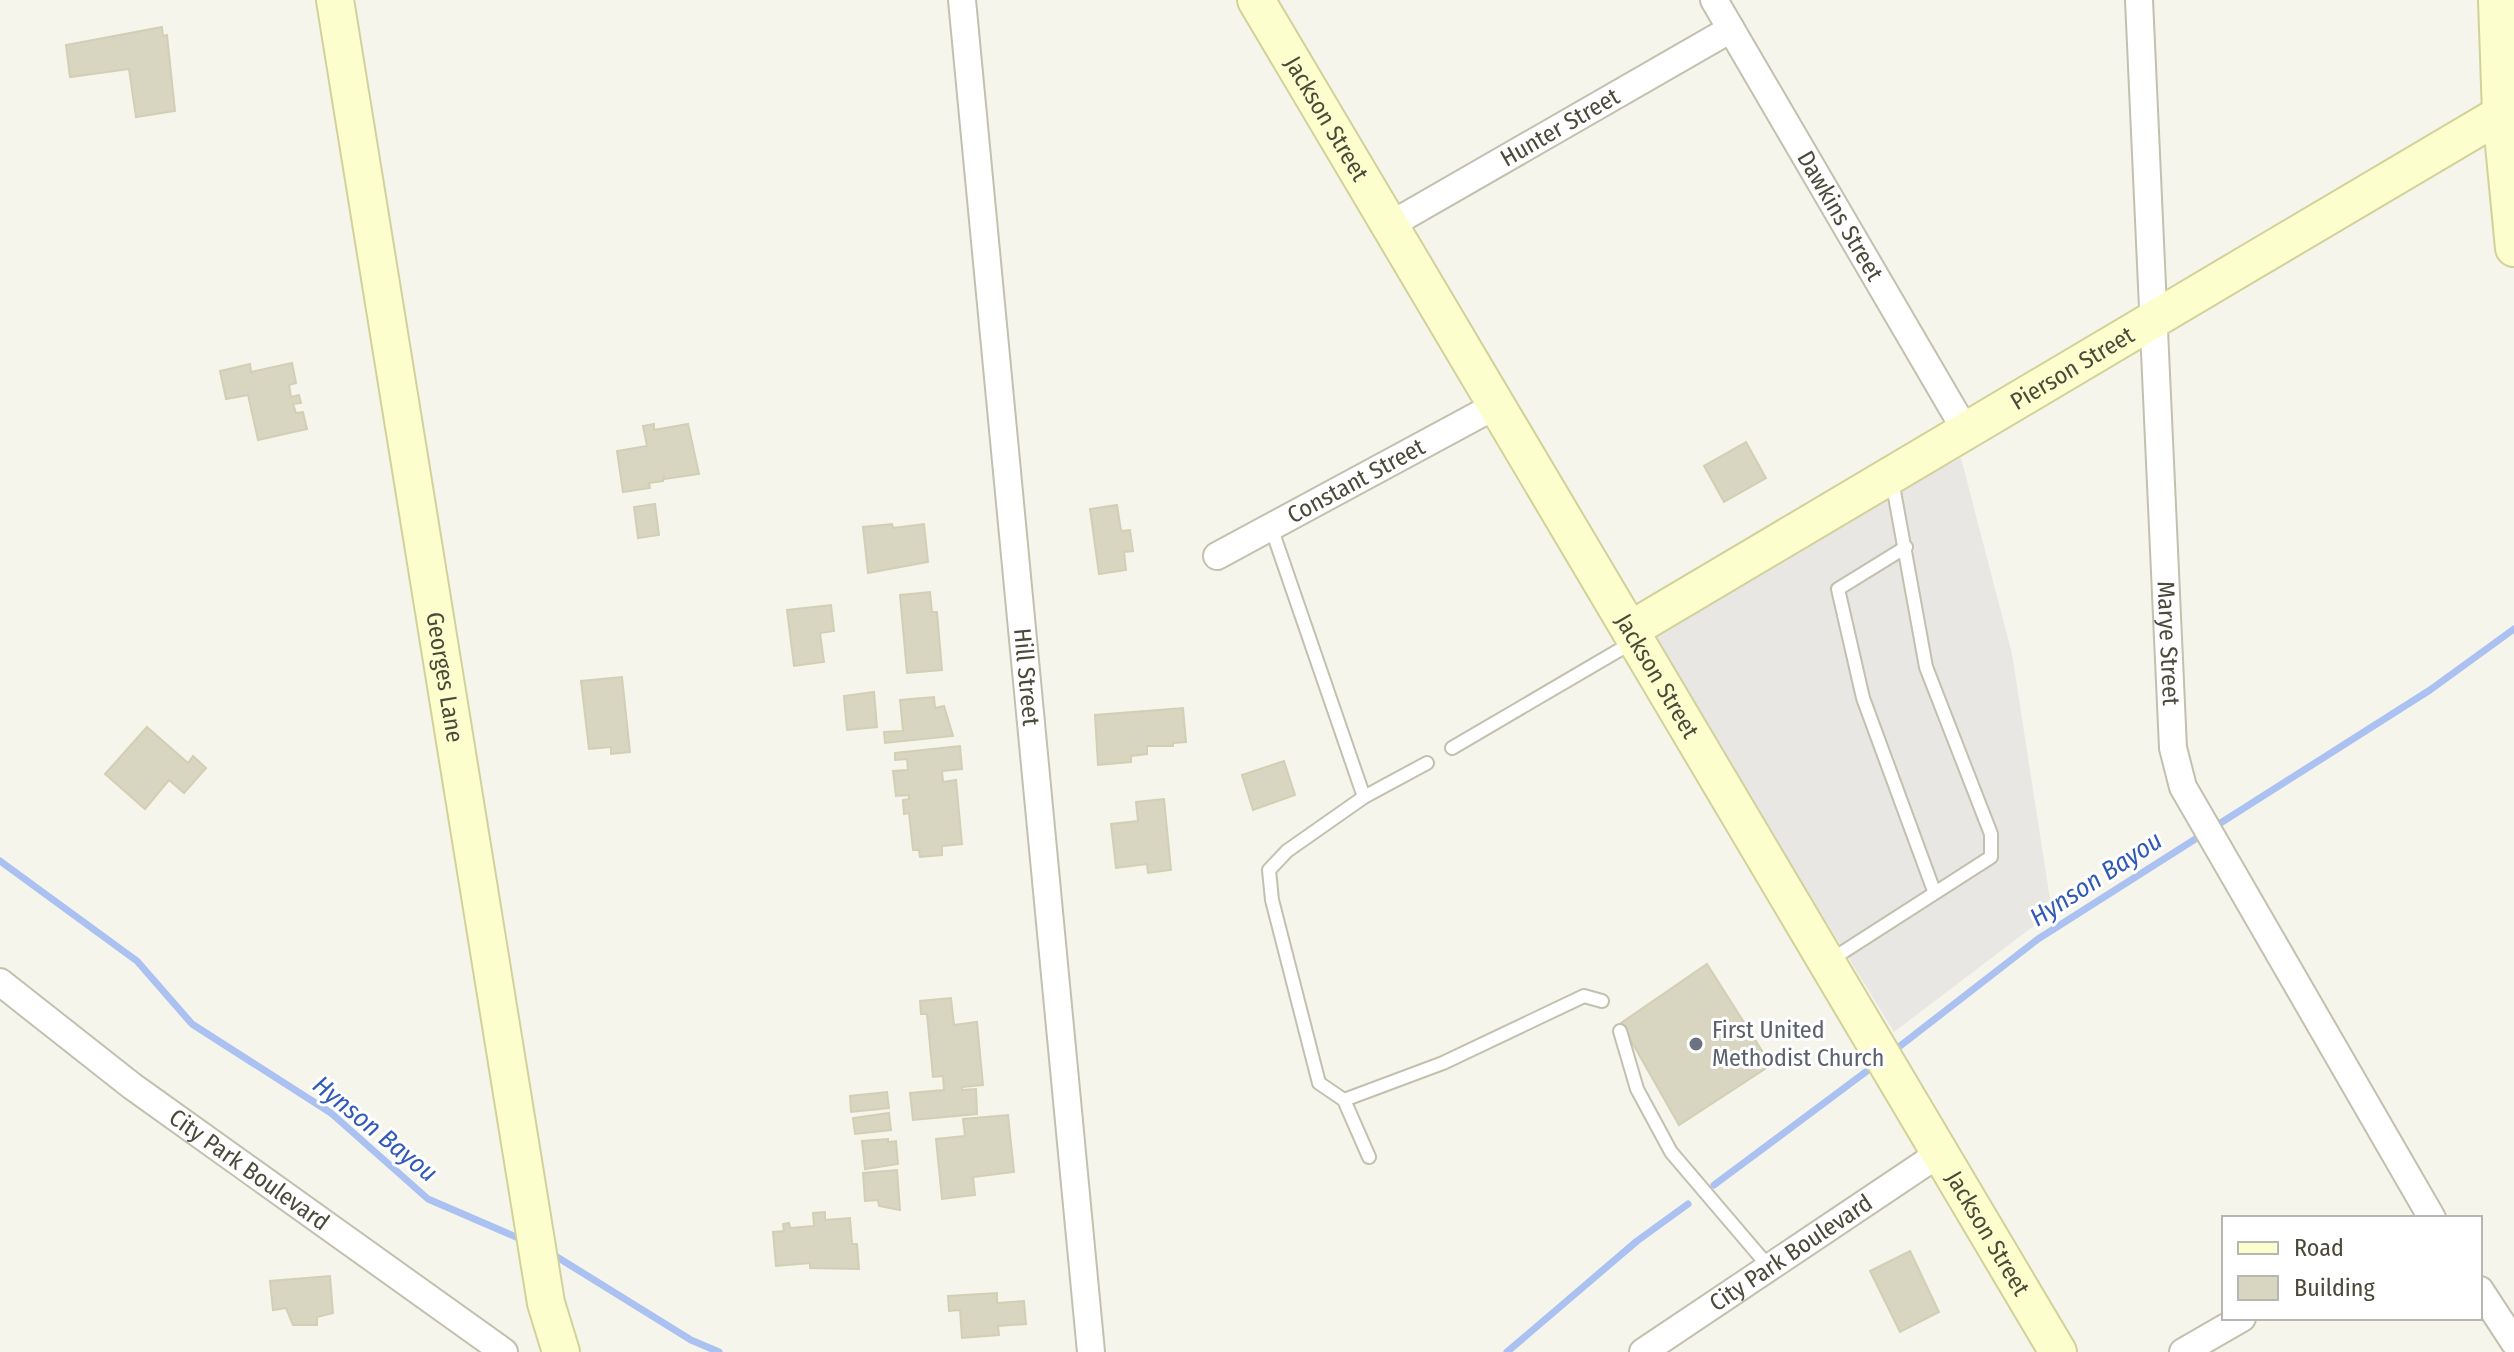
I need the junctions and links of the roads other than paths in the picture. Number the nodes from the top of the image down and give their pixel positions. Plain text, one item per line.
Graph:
1 (335, 0) edge
2 (962, 0) edge
3 (1256, 0) edge
4 (1714, 0) edge
5 (2139, 0) edge
6 (2497, 0) edge
7 (1731, 29) junction
8 (2507, 110) edge
9 (1390, 225) junction
10 (2514, 248) edge
11 (2155, 317) junction
12 (1495, 406) junction
13 (1967, 433) junction
14 (1892, 477) junction
15 (1271, 527) junction
16 (1906, 547) junction
17 (1217, 556) dead end
18 (1633, 635) junction
19 (1452, 748) dead end
20 (1427, 763) dead end
21 (1364, 797) junction
22 (1934, 891) junction
23 (1829, 961) junction
24 (0, 982) edge
25 (1602, 1001) dead end
26 (1620, 1031) dead end
27 (1344, 1100) junction
28 (1940, 1153) junction
29 (1369, 1157) dead end
30 (2425, 1216) edge
31 (1769, 1267) junction
32 (2482, 1293) edge
33 (2239, 1320) edge
34 (2514, 1342) edge
35 (504, 1352) edge
36 (561, 1352) edge
37 (1091, 1352) edge
38 (1643, 1352) edge
39 (2058, 1352) edge
40 (2183, 1352) edge

1 - 36 street, Georges Lane
2 - 37 street, Hill Street
3 - 9 street, Jackson Street
4 - 7 street, Dawkins Street
5 - 11 street, Marye Street
6 - 8 street
7 - 9 street, Hunter Street
7 - 13 street, Dawkins Street
8 - 10 street
8 - 11 street, Pierson Street
9 - 12 street, Jackson Street
11 - 13 street, Pierson Street
11 - 30 street, Marye Street
12 - 15 street, Constant Street
12 - 18 street, Jackson Street
13 - 14 street, Pierson Street
14 - 16 lane
14 - 18 street, Pierson Street
15 - 17 street, Constant Street
15 - 21 lane
16 - 22 lane
16 - 22 lane
18 - 19 lane
18 - 23 street, Jackson Street
20 - 21 lane
21 - 27 lane
22 - 23 lane
23 - 28 street, Jackson Street
24 - 35 street, City Park Boulevard
25 - 27 lane
26 - 31 lane
27 - 29 lane
28 - 31 street, City Park Boulevard
28 - 39 street, Jackson Street
31 - 38 street, City Park Boulevard
32 - 34 street
33 - 40 street

